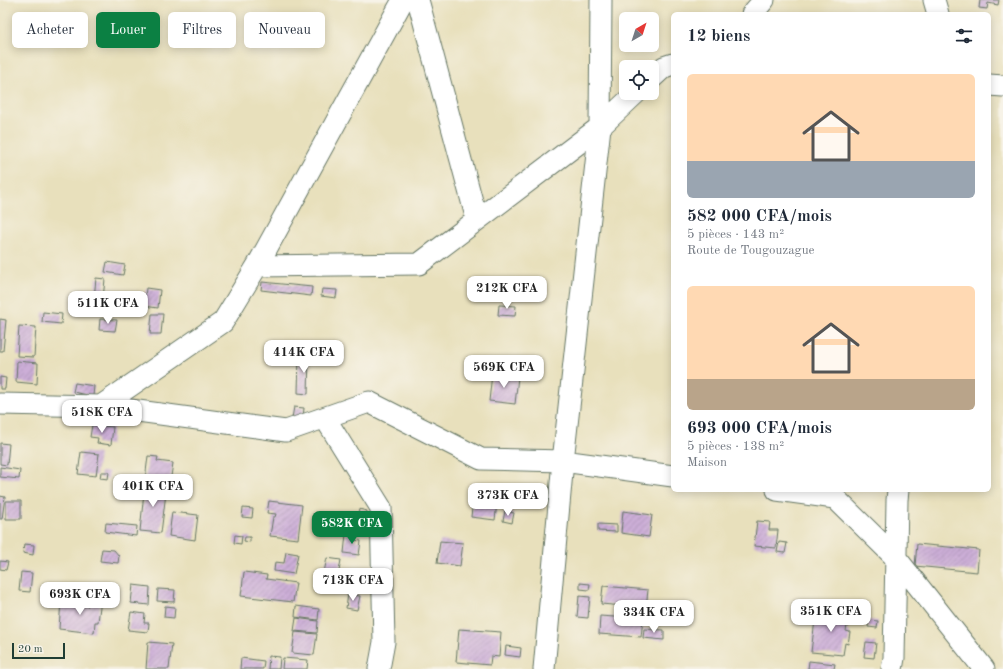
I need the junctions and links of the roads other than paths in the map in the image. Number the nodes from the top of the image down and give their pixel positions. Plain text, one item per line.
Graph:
1 (403, 0) edge
2 (418, 0) edge
3 (601, 0) edge
4 (764, 0) edge
5 (934, 0) edge
6 (754, 12) edge
7 (937, 12) edge
8 (671, 65) edge
9 (659, 72) edge
10 (991, 85) edge
11 (1003, 86) edge
12 (629, 100) edge
13 (600, 127) junction
14 (478, 220) junction
15 (257, 266) junction
16 (0, 404) edge
17 (101, 406) junction
18 (325, 418) junction
19 (563, 461) junction
20 (671, 476) edge
21 (792, 492) edge
22 (898, 492) edge
23 (896, 558) junction
24 (379, 669) edge
25 (544, 669) edge
26 (892, 669) edge
27 (984, 669) edge

1 - 15 street
2 - 14 street
3 - 13 street
4 - 6 street
5 - 7 street
8 - 9 street
10 - 11 street
12 - 13 street
13 - 14 street
13 - 19 street
14 - 15 street
15 - 17 street
16 - 17 street
17 - 18 street
18 - 19 street
18 - 24 street
19 - 20 street
19 - 25 street
21 - 23 street
22 - 23 street
23 - 26 street
23 - 27 street

